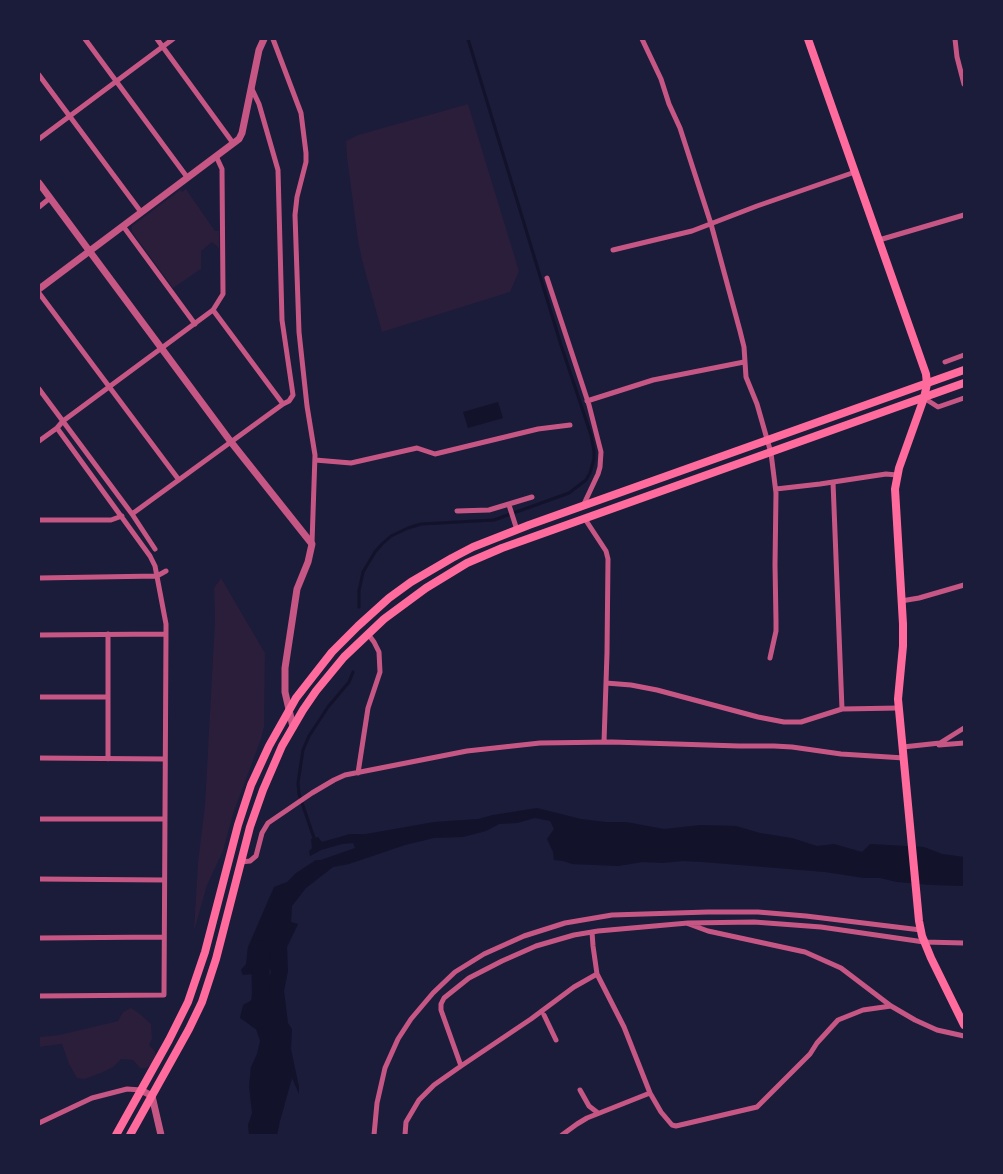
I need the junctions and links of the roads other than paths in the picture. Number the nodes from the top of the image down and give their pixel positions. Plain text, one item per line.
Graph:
1 (85, 39) edge
2 (157, 39) edge
3 (173, 39) edge
4 (264, 39) edge
5 (273, 39) edge
6 (642, 39) edge
7 (808, 39) edge
8 (955, 39) edge
9 (163, 46) junction
10 (39, 75) edge
11 (116, 81) junction
12 (964, 84) edge
13 (252, 87) junction
14 (69, 116) junction
15 (39, 139) edge
16 (233, 143) junction
17 (216, 156) junction
18 (855, 172) junction
19 (187, 177) junction
20 (39, 183) edge
21 (50, 198) junction
22 (39, 207) edge
23 (141, 212) junction
24 (964, 215) edge
25 (711, 224) junction
26 (123, 226) junction
27 (879, 240) junction
28 (613, 250) dead end
29 (90, 251) junction
30 (547, 278) dead end
31 (39, 291) edge
32 (213, 310) junction
33 (195, 324) junction
34 (162, 348) junction
35 (964, 355) edge
36 (744, 362) junction
37 (945, 362) dead end
38 (964, 370) edge
39 (964, 383) edge
40 (927, 384) junction
41 (110, 387) junction
42 (39, 389) edge
43 (924, 398) junction
44 (964, 398) edge
45 (587, 401) junction
46 (283, 404) junction
47 (63, 421) junction
48 (570, 425) dead end
49 (57, 428) junction
50 (39, 441) edge
51 (768, 441) junction
52 (231, 442) junction
53 (771, 453) junction
54 (315, 460) junction
55 (897, 475) junction
56 (179, 480) junction
57 (833, 482) junction
58 (776, 489) junction
59 (532, 497) dead end
60 (582, 507) junction
61 (510, 508) junction
62 (457, 511) dead end
63 (132, 514) junction
64 (122, 516) junction
65 (585, 519) junction
66 (39, 520) edge
67 (517, 530) junction
68 (312, 544) junction
69 (155, 549) dead end
70 (166, 571) dead end
71 (157, 576) junction
72 (39, 578) edge
73 (964, 585) edge
74 (901, 601) junction
75 (108, 634) junction
76 (166, 634) junction
77 (368, 634) junction
78 (39, 635) edge
79 (770, 658) dead end
80 (606, 683) junction
81 (39, 697) edge
82 (108, 697) junction
83 (899, 708) junction
84 (842, 709) junction
85 (289, 710) junction
86 (293, 727) junction
87 (964, 728) edge
88 (604, 742) junction
89 (964, 742) edge
90 (928, 745) junction
91 (903, 747) junction
92 (39, 758) edge
93 (904, 758) junction
94 (108, 759) junction
95 (165, 759) junction
96 (358, 773) junction
97 (39, 819) edge
98 (165, 819) junction
99 (242, 862) junction
100 (39, 879) edge
101 (165, 880) junction
102 (687, 923) junction
103 (921, 930) junction
104 (592, 932) junction
105 (39, 938) edge
106 (164, 938) junction
107 (924, 942) junction
108 (964, 943) edge
109 (597, 974) junction
110 (39, 996) edge
111 (891, 1006) junction
112 (544, 1015) dead end
113 (964, 1025) edge
114 (964, 1036) edge
115 (556, 1041) dead end
116 (461, 1066) junction
117 (141, 1090) junction
118 (580, 1090) dead end
119 (650, 1093) junction
120 (152, 1096) junction
121 (598, 1113) junction
122 (39, 1123) edge
123 (116, 1135) edge
124 (130, 1135) edge
125 (161, 1135) edge
126 (374, 1135) edge
127 (405, 1135) edge
128 (562, 1135) edge

1 - 11 street
2 - 9 street
3 - 9 street
4 - 13 street
5 - 54 street
6 - 25 street
7 - 18 main road
8 - 12 street
9 - 11 street
9 - 16 street
10 - 14 street
11 - 14 street
11 - 19 street
13 - 16 street
13 - 46 street
14 - 15 street
14 - 23 street
16 - 17 street
17 - 19 street
17 - 32 street
18 - 25 street
18 - 27 main road
19 - 23 street
20 - 21 street
21 - 22 street
21 - 29 street
23 - 26 street
24 - 27 street
25 - 28 street
25 - 36 street
26 - 29 street
26 - 33 street
27 - 40 main road
29 - 31 street
29 - 34 street
30 - 45 street
31 - 41 street
32 - 33 street
32 - 46 street
33 - 34 street
34 - 41 street
34 - 52 street
35 - 37 street
36 - 45 street
36 - 51 street
38 - 40 main road
39 - 43 main road
40 - 43 main road
40 - 51 main road
41 - 47 street
41 - 56 street
42 - 47 street
43 - 44 street
43 - 53 main road
43 - 55 main road
45 - 60 street
46 - 52 street
47 - 49 street
47 - 63 street
48 - 54 street
49 - 50 street
49 - 64 street
51 - 53 street
51 - 60 main road
52 - 56 street
52 - 68 street
53 - 58 street
53 - 65 main road
54 - 68 street
55 - 57 street
55 - 74 main road
56 - 63 street
57 - 58 street
57 - 84 street
58 - 79 street
59 - 61 street
60 - 67 main road
61 - 62 street
61 - 67 street
63 - 69 street
64 - 66 street
64 - 71 street
65 - 77 main road
65 - 80 street
67 - 85 main road
68 - 85 street
70 - 71 street
71 - 72 street
71 - 76 street
73 - 74 street
74 - 83 main road
75 - 76 street
75 - 78 street
75 - 82 street
76 - 95 street
77 - 86 main road
77 - 96 street
80 - 84 street
80 - 88 street
81 - 82 street
82 - 94 street
83 - 84 street
83 - 91 main road
85 - 86 street
85 - 117 main road
86 - 99 main road
87 - 90 street
88 - 93 street
88 - 96 street
89 - 90 street
90 - 91 street
91 - 93 main road
92 - 94 street
93 - 103 main road
94 - 95 street
95 - 98 street
96 - 99 street
97 - 98 street
98 - 101 street
99 - 120 main road
100 - 101 street
101 - 106 street
102 - 104 street
102 - 107 street
102 - 111 street
103 - 107 main road
103 - 126 street
104 - 109 street
104 - 116 street
105 - 106 street
106 - 110 street
107 - 108 street
107 - 113 main road
109 - 116 street
109 - 119 street
111 - 114 street
111 - 119 street
112 - 115 street
116 - 127 street
117 - 120 street
117 - 122 street
117 - 123 main road
118 - 121 street
119 - 121 street
120 - 124 main road
120 - 125 street
121 - 128 street

